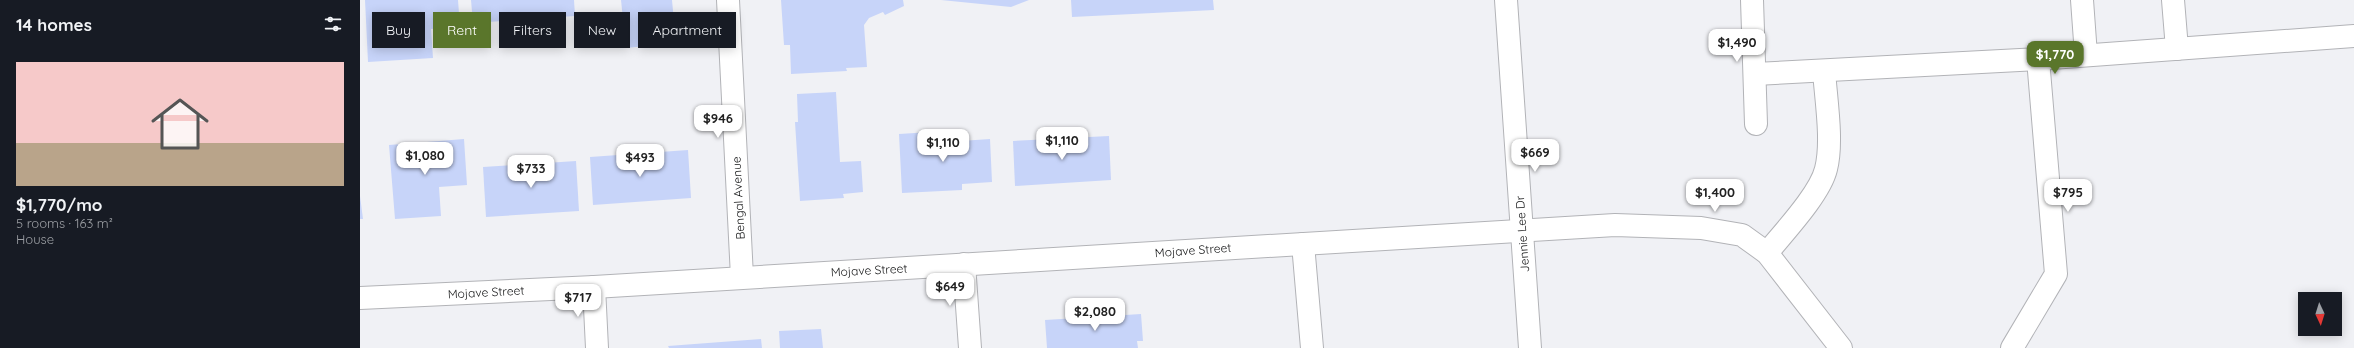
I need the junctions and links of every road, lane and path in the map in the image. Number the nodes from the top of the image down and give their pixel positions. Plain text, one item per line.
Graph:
1 (728, 0) edge
2 (1506, 0) edge
3 (1752, 0) edge
4 (2082, 0) edge
5 (2173, 0) edge
6 (2354, 36) edge
7 (2177, 49) junction
8 (2086, 55) junction
9 (2038, 59) junction
10 (1824, 71) junction
11 (1755, 74) junction
12 (1756, 124) dead end
13 (1522, 230) junction
14 (1303, 244) junction
15 (1767, 253) junction
16 (964, 264) junction
17 (742, 277) junction
18 (594, 287) junction
19 (360, 298) edge
20 (597, 348) edge
21 (970, 348) edge
22 (1312, 348) edge
23 (1530, 348) edge
24 (1841, 348) edge
25 (2012, 348) edge

1 - 17 street, Bengal Avenue
2 - 13 street, Jennie Lee Dr
3 - 11 street
4 - 8 street
5 - 7 street
6 - 7 street
7 - 8 street
8 - 9 street
9 - 10 street
9 - 25 street
10 - 11 street
10 - 15 street
11 - 12 street
13 - 14 street, Mojave Street
13 - 15 street, Mojave Street
13 - 23 street, Jennie Lee Dr
14 - 16 street, Mojave Street
14 - 22 street
15 - 24 street, Mojave Street
16 - 17 street, Mojave Street
16 - 21 street
17 - 18 street, Mojave Street
18 - 19 street, Mojave Street
18 - 20 street

